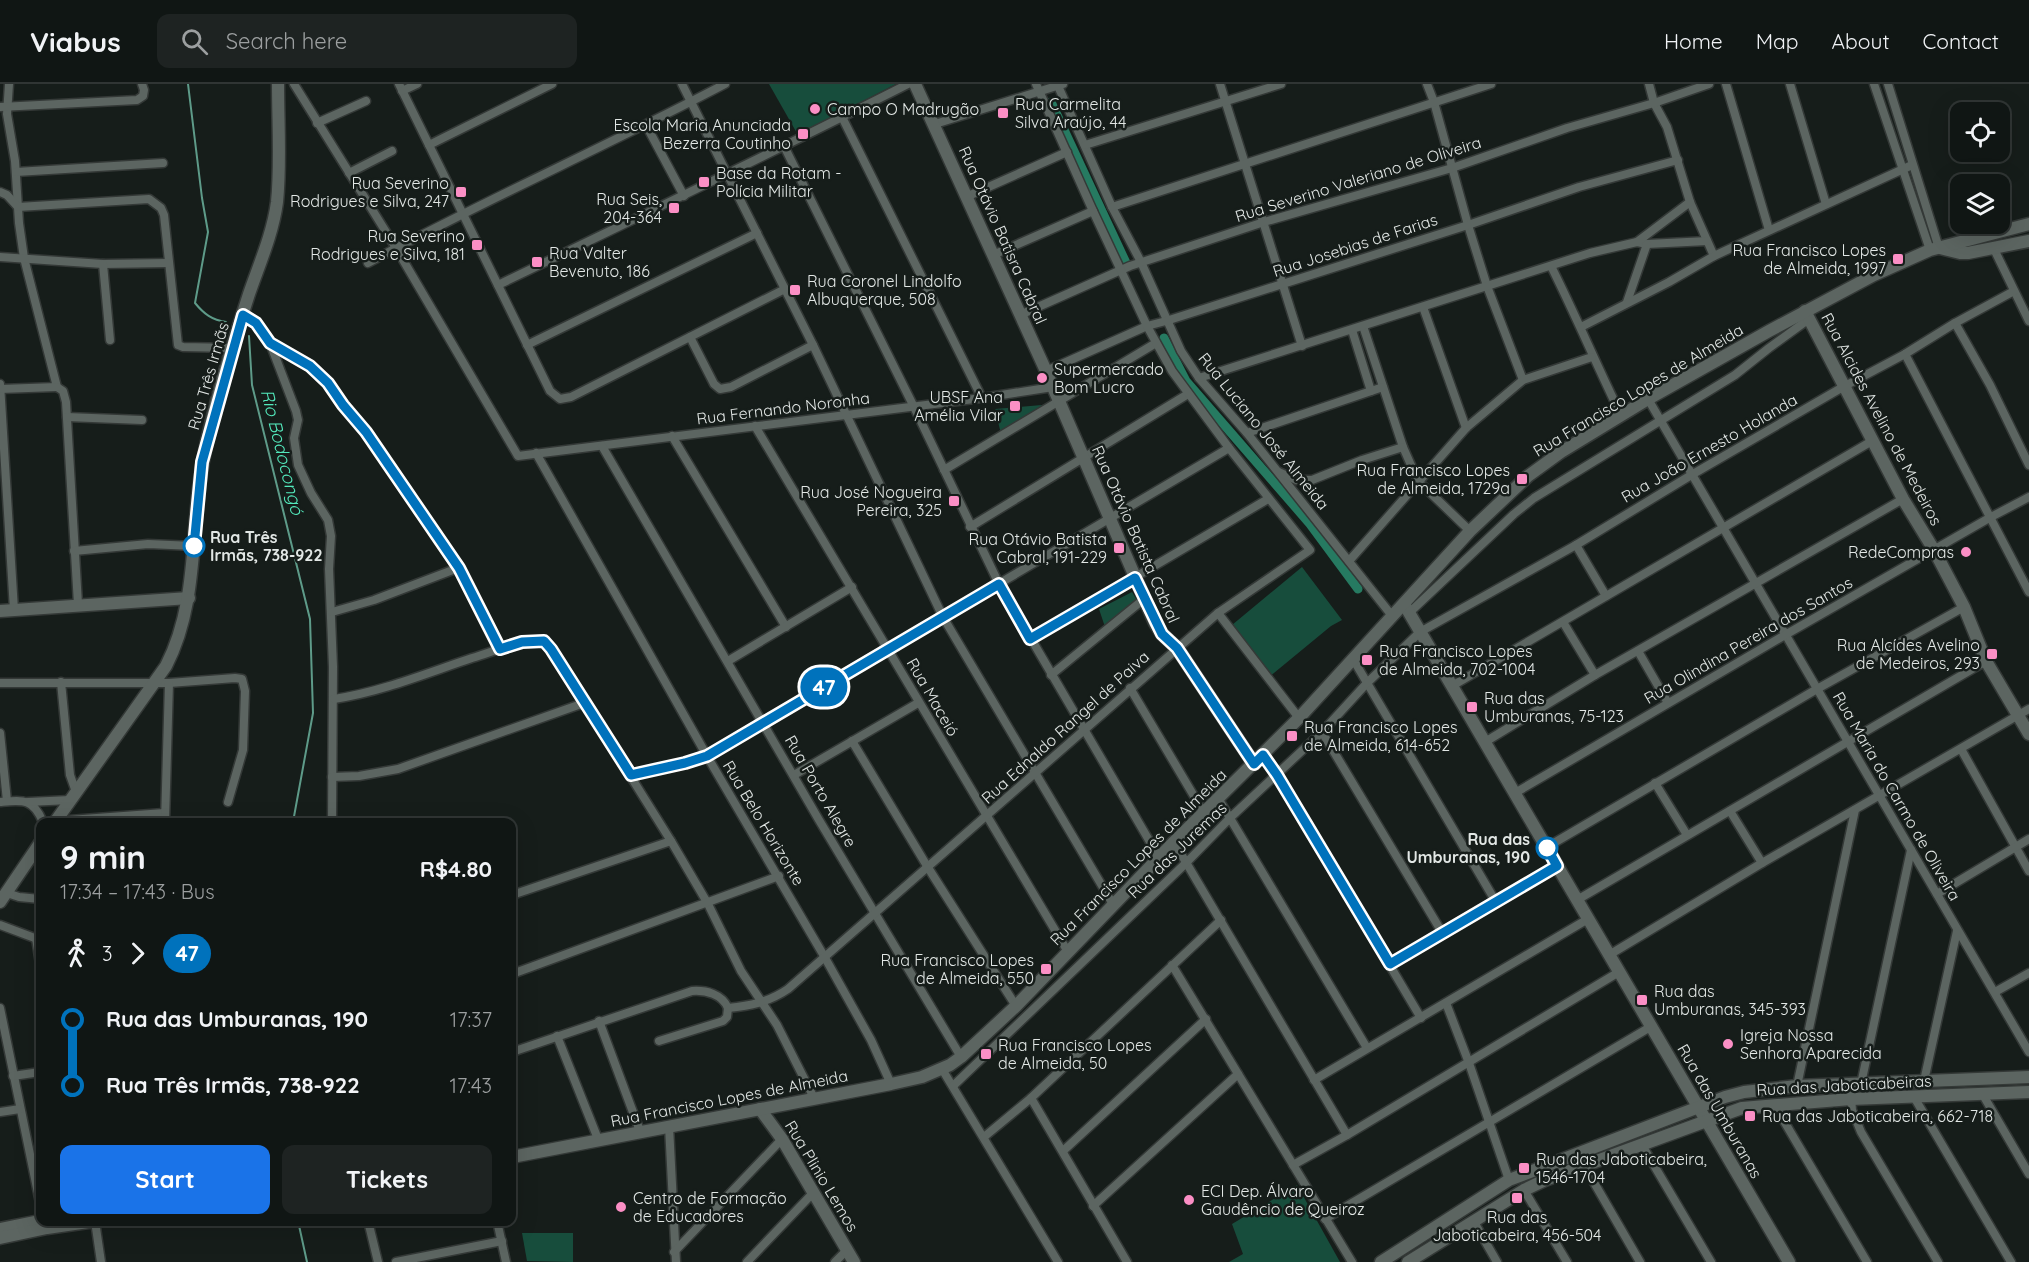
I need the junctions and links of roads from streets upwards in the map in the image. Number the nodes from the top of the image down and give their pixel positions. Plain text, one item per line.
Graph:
1 (9, 84) edge
2 (278, 84) edge
3 (294, 84) edge
4 (417, 84) edge
5 (552, 84) edge
6 (682, 84) edge
7 (725, 84) edge
8 (908, 84) edge
9 (915, 84) edge
10 (1220, 84) edge
11 (1281, 84) edge
12 (1427, 84) edge
13 (1491, 84) edge
14 (1649, 84) edge
15 (1709, 84) edge
16 (1726, 84) edge
17 (1790, 84) edge
18 (1874, 84) edge
19 (1888, 84) edge
20 (142, 85) edge
21 (1061, 85) edge
22 (400, 88) edge
23 (1038, 88) edge
24 (366, 101) dead end
25 (691, 102) junction
26 (1226, 102) junction
27 (1434, 102) junction
28 (1654, 103) junction
29 (4, 106) edge
30 (842, 117) junction
31 (317, 123) junction
32 (935, 124) junction
33 (646, 125) junction
34 (429, 145) junction
35 (1085, 145) junction
36 (784, 146) junction
37 (392, 151) dead end
38 (1067, 152) junction
39 (1678, 160) junction
40 (163, 163) dead end
41 (1244, 163) junction
42 (1908, 167) junction
43 (1452, 168) junction
44 (16, 172) junction
45 (349, 173) junction
46 (726, 173) junction
47 (0, 192) edge
48 (684, 196) junction
49 (966, 197) junction
50 (1690, 202) junction
51 (1826, 204) junction
52 (18, 207) junction
53 (1112, 207) junction
54 (1093, 211) junction
55 (464, 213) junction
56 (1264, 222) junction
57 (2029, 224) edge
58 (1468, 225) junction
59 (1769, 230) junction
60 (757, 233) junction
61 (1707, 241) junction
62 (2029, 241) edge
63 (1637, 242) junction
64 (1647, 244) junction
65 (396, 248) junction
66 (1935, 249) junction
67 (1994, 249) junction
68 (993, 255) junction
69 (1714, 256) junction
70 (0, 257) edge
71 (24, 258) junction
72 (1141, 262) junction
73 (168, 263) junction
74 (368, 263) dead end
75 (103, 264) junction
76 (1551, 266) junction
77 (1121, 270) junction
78 (1283, 284) junction
79 (498, 285) junction
80 (1487, 286) junction
81 (785, 289) junction
82 (2014, 291) junction
83 (1627, 302) junction
84 (1423, 307) junction
85 (1020, 315) junction
86 (1807, 315) junction
87 (242, 317) junction
88 (1166, 321) junction
89 (2029, 321) edge
90 (1955, 323) junction
91 (1147, 326) junction
92 (1363, 326) junction
93 (1581, 327) junction
94 (1352, 330) junction
95 (690, 338) junction
96 (110, 340) dead end
97 (270, 343) junction
98 (1155, 343) junction
99 (527, 345) junction
100 (813, 345) junction
101 (1302, 346) junction
102 (233, 348) junction
103 (1905, 354) junction
104 (1592, 357) junction
105 (1046, 370) junction
106 (1199, 378) junction
107 (1523, 380) junction
108 (0, 384) edge
109 (57, 387) junction
110 (1053, 387) junction
111 (1383, 387) junction
112 (1843, 387) junction
113 (0, 389) edge
114 (1371, 391) junction
115 (1188, 394) junction
116 (982, 398) junction
117 (1648, 399) junction
118 (1058, 401) junction
119 (914, 407) junction
120 (846, 415) junction
121 (1621, 415) junction
122 (67, 417) junction
123 (142, 420) dead end
124 (1661, 422) junction
125 (755, 426) junction
126 (1466, 428) junction
127 (1247, 433) junction
128 (672, 436) junction
129 (1872, 441) junction
130 (602, 446) junction
131 (1403, 447) junction
132 (1229, 448) junction
133 (536, 453) junction
134 (1084, 458) junction
135 (2029, 465) edge
136 (1275, 469) junction
137 (944, 470) junction
138 (1693, 474) junction
139 (1418, 481) junction
140 (2029, 497) edge
141 (1269, 499) junction
142 (1903, 500) junction
143 (1483, 517) junction
144 (1991, 517) junction
145 (1110, 519) junction
146 (970, 526) junction
147 (1724, 529) junction
148 (1470, 531) junction
149 (1492, 536) junction
150 (1576, 545) junction
151 (194, 546) junction
152 (1310, 550) joint
153 (1934, 550) junction
154 (74, 551) junction
155 (1349, 561) junction
156 (459, 568) junction
157 (1135, 578) junction
158 (1756, 582) junction
159 (999, 584) junction
160 (852, 587) junction
161 (2029, 592) edge
162 (1606, 596) junction
163 (189, 598) junction
164 (1144, 599) junction
165 (78, 604) junction
166 (1964, 607) junction
167 (1407, 608) junction
168 (14, 610) junction
169 (0, 611) edge
170 (332, 612) junction
171 (1218, 613) junction
172 (943, 617) junction
173 (1393, 617) junction
174 (1563, 622) junction
175 (786, 627) junction
176 (1420, 632) junction
177 (1785, 635) junction
178 (1030, 639) junction
179 (1177, 648) junction
180 (500, 649) junction
181 (888, 650) junction
182 (1638, 651) junction
183 (1353, 659) junction
184 (728, 661) junction
185 (1986, 661) junction
186 (1051, 675) junction
187 (1595, 675) junction
188 (0, 682) edge
189 (61, 682) junction
190 (169, 682) junction
191 (155, 683) junction
192 (1367, 683) junction
193 (1452, 686) junction
194 (1130, 688) junction
195 (1817, 689) junction
196 (334, 699) junction
197 (584, 703) junction
198 (918, 703) junction
199 (1668, 703) junction
200 (2024, 712) edge
201 (1299, 718) junction
202 (764, 722) junction
203 (1083, 729) junction
204 (1322, 732) junction
205 (0, 733) edge
206 (2029, 734) edge
207 (852, 741) junction
208 (1485, 742) junction
209 (1848, 742) junction
210 (1961, 749) junction
211 (707, 756) junction
212 (1258, 759) junction
213 (1034, 773) junction
214 (631, 775) junction
215 (794, 775) junction
216 (1277, 775) junction
217 (332, 777) junction
218 (1655, 783) junction
219 (1515, 793) junction
220 (73, 796) junction
221 (1881, 796) junction
222 (1218, 798) junction
223 (4, 802) edge
224 (28, 802) junction
225 (228, 802) dead end
226 (1855, 810) junction
227 (1730, 811) junction
228 (1203, 813) junction
229 (986, 817) junction
230 (1230, 817) junction
231 (46, 818) edge
232 (54, 818) edge
233 (164, 818) edge
234 (333, 818) edge
235 (1688, 835) junction
236 (2029, 839) edge
237 (671, 841) junction
238 (1174, 842) junction
239 (2016, 847) junction
240 (1547, 848) junction
241 (36, 849) edge
242 (1911, 850) junction
243 (1160, 859) junction
244 (1186, 863) junction
245 (1762, 863) junction
246 (927, 866) junction
247 (1557, 866) junction
248 (2029, 871) edge
249 (779, 876) junction
250 (516, 894) edge
251 (1937, 894) junction
252 (4, 898) edge
253 (36, 899) edge
254 (1577, 900) junction
255 (1496, 902) junction
256 (708, 904) junction
257 (1114, 906) junction
258 (875, 913) junction
259 (1588, 919) junction
260 (1221, 920) junction
261 (0, 925) edge
262 (1957, 931) junction
263 (1443, 934) junction
264 (36, 938) edge
265 (1068, 952) junction
266 (1609, 955) junction
267 (824, 956) junction
268 (1390, 964) junction
269 (1172, 965) junction
270 (1619, 972) junction
271 (516, 973) edge
272 (2029, 973) edge
273 (1995, 992) junction
274 (762, 1003) junction
275 (1446, 1003) junction
276 (1016, 1006) junction
277 (0, 1008) edge
278 (728, 1008) junction
279 (1421, 1017) junction
280 (1206, 1019) junction
281 (599, 1021) junction
282 (1652, 1026) junction
283 (557, 1036) junction
284 (659, 1041) dead end
285 (1367, 1048) junction
286 (516, 1051) edge
287 (2029, 1052) edge
288 (962, 1057) junction
289 (1469, 1063) junction
290 (942, 1069) junction
291 (36, 1073) edge
292 (1238, 1074) junction
293 (13, 1076) junction
294 (2029, 1077) edge
295 (1314, 1080) junction
296 (1924, 1081) junction
297 (891, 1084) junction
298 (1856, 1084) junction
299 (953, 1086) junction
300 (1797, 1086) junction
301 (2029, 1092) edge
302 (1983, 1095) junction
303 (1914, 1097) junction
304 (814, 1098) junction
305 (1031, 1098) junction
306 (1851, 1099) junction
307 (1774, 1104) junction
308 (1698, 1106) junction
309 (760, 1108) junction
310 (20, 1109) junction
311 (0, 1112) edge
312 (1707, 1120) junction
313 (1490, 1123) junction
314 (669, 1126) junction
315 (640, 1131) junction
316 (1347, 1135) junction
317 (984, 1137) junction
318 (598, 1139) junction
319 (782, 1139) junction
320 (1642, 1145) junction
321 (1063, 1151) junction
322 (516, 1155) edge
323 (1293, 1165) junction
324 (1585, 1167) junction
325 (36, 1169) edge
326 (2029, 1174) edge
327 (1509, 1180) junction
328 (1524, 1190) junction
329 (813, 1193) junction
330 (1093, 1206) junction
331 (1325, 1219) junction
332 (1474, 1222) junction
333 (36, 1224) edge
334 (36, 1226) edge
335 (96, 1226) edge
336 (369, 1226) edge
337 (498, 1226) edge
338 (0, 1229) edge
339 (0, 1238) edge
340 (502, 1241) junction
341 (847, 1250) junction
342 (674, 1252) junction
343 (1422, 1258) edge
344 (101, 1262) edge
345 (378, 1262) edge
346 (396, 1262) edge
347 (506, 1262) edge
348 (675, 1262) edge
349 (747, 1262) edge
350 (835, 1262) edge
351 (854, 1262) edge
352 (1058, 1262) edge
353 (1127, 1262) edge
354 (1352, 1262) edge
355 (1381, 1262) edge
356 (1408, 1262) edge
357 (1497, 1262) edge
358 (1567, 1262) edge
359 (1640, 1262) edge
360 (1711, 1262) edge
361 (1789, 1262) edge
362 (1867, 1262) edge
363 (1938, 1262) edge
364 (2011, 1262) edge

1 - 29 street
2 - 87 street, Rua Três Irmãs
3 - 31 street
4 - 22 street
5 - 34 street
6 - 25 street
7 - 25 street
8 - 30 street
9 - 32 street, Rua Otávio Batisra Cabral
10 - 26 street
11 - 26 street
12 - 27 street
13 - 27 street
14 - 28 street
15 - 28 street, Rua Severino Valeriano de Oliveira
16 - 59 street
17 - 51 street
18 - 42 street
19 - 42 street
20 - 29 street
21 - 23 street
21 - 35 street, Rua Luciano José Almeida
22 - 34 street
23 - 32 street
23 - 38 street, Rua Luciano José Almeida
24 - 31 street
25 - 33 street
25 - 46 street
26 - 35 street
26 - 41 street
27 - 41 street
27 - 43 street
28 - 39 street
28 - 43 street, Rua Severino Valeriano de Oliveira
29 - 44 street
30 - 36 street
30 - 116 street
31 - 45 street
32 - 49 street, Rua Otávio Batisra Cabral
33 - 48 street
33 - 55 street
34 - 55 street
35 - 53 street, Rua Luciano José Almeida
36 - 46 street
36 - 119 street
37 - 45 street
38 - 49 street
38 - 54 street, Rua Luciano José Almeida
39 - 50 street
39 - 58 street, Rua Josebias de Farias
40 - 44 street
41 - 53 street
41 - 56 street
42 - 51 street
42 - 66 street
43 - 56 street, Rua Severino Valeriano de Oliveira
43 - 58 street
44 - 52 street
45 - 65 street
46 - 48 street
46 - 60 street
47 - 52 street
48 - 79 street
49 - 68 street, Rua Otávio Batisra Cabral
50 - 61 street
50 - 63 street
51 - 59 street
52 - 71 street
52 - 73 street
53 - 72 street, Rua Luciano José Almeida
54 - 68 street
54 - 77 street, Rua Luciano José Almeida
55 - 65 street
55 - 79 street
56 - 72 street, Rua Severino Valeriano de Oliveira
56 - 78 street
57 - 66 street, Rua Francisco Lopes de Almeida
58 - 78 street, Rua Josebias de Farias
58 - 80 street
59 - 69 street
60 - 81 street
60 - 99 street
61 - 64 street
61 - 69 street
62 - 67 street
63 - 64 street
63 - 76 street
64 - 83 street
65 - 74 street
65 - 133 street, Rua Fernando Noronha
66 - 67 street
66 - 86 street, Rua Francisco Lopes de Almeida
67 - 82 street
68 - 85 street, Rua Otávio Batisra Cabral
69 - 83 street
70 - 71 street
71 - 75 street
71 - 109 street
72 - 77 street, Rua Severino Valeriano de Oliveira
72 - 88 street, Rua Luciano José Almeida
73 - 75 street
73 - 102 street
75 - 96 street
76 - 80 street
76 - 93 street
77 - 85 street, Rua Severino Valeriano de Oliveira
77 - 91 street, Rua Luciano José Almeida
78 - 88 street, Rua Josebias de Farias
78 - 101 street
79 - 99 street
80 - 84 street
80 - 107 street
81 - 95 street
81 - 100 street
82 - 89 street
82 - 90 street, Rua João Ernesto Holanda
83 - 93 street
84 - 92 street
84 - 126 street
85 - 105 street, Rua Otávio Batisra Cabral
86 - 112 street, Rua Alcides Avelino de Medeiros
86 - 117 street, Rua Francisco Lopes de Almeida
86 - 124 street
87 - 97 street
87 - 102 street, Rua Três Irmãs
88 - 91 street, Rua Josebias de Farias
88 - 106 street, Rua Luciano José Almeida
90 - 103 street, Rua João Ernesto Holanda
90 - 135 street
91 - 98 street, Rua Luciano José Almeida
91 - 105 street, Rua Josebias de Farias
92 - 94 street
92 - 111 street
93 - 104 street
94 - 101 street
94 - 114 street
95 - 99 street
95 - 100 street
97 - 156 street
97 - 170 street
98 - 115 street, Rua Luciano José Almeida
98 - 118 street
100 - 120 street
101 - 106 street
102 - 151 street, Rua Três Irmãs
103 - 112 street, Rua João Ernesto Holanda
103 - 144 street
104 - 107 street
104 - 121 street
105 - 110 street, Rua Otávio Batisra Cabral
106 - 127 street, Rua Luciano José Almeida
107 - 126 street
108 - 113 street
109 - 113 street
109 - 122 street
110 - 116 street, Rua Fernando Noronha
110 - 118 street, Rua Otávio Batisra Cabral
111 - 114 street
111 - 131 street
112 - 129 street, Rua Alcides Avelino de Medeiros
112 - 138 street, Rua João Ernesto Holanda
113 - 168 street
114 - 127 street
115 - 132 street, Rua Luciano José Almeida
115 - 134 street
116 - 119 street, Rua Fernando Noronha
117 - 121 street, Rua Francisco Lopes de Almeida
117 - 124 street, Rua Maria do Carmo de Oliveira
118 - 134 street, Rua Otávio Batista Cabral
118 - 137 street
119 - 120 street, Rua Fernando Noronha
119 - 137 street
120 - 125 street, Rua Fernando Noronha
120 - 172 street
121 - 143 street, Rua Francisco Lopes de Almeida
122 - 123 street
122 - 154 street
124 - 138 street, Rua Maria do Carmo de Oliveira
124 - 149 street
125 - 128 street, Rua Fernando Noronha
125 - 160 street, Rua Maceió
126 - 139 street
127 - 136 street, Rua Luciano José Almeida
128 - 130 street, Rua Fernando Noronha
128 - 175 street
129 - 142 street, Rua Alcides Avelino de Medeiros
129 - 147 street
130 - 133 street, Rua Fernando Noronha
130 - 184 street, Rua Porto Alegre
131 - 136 street
131 - 139 street
132 - 141 street, Rua Luciano José Almeida
132 - 145 street
133 - 211 street, Rua Belo Horizonte
134 - 145 street, Rua Otávio Batista Cabral
134 - 146 street
136 - 155 street, Rua Luciano José Almeida
137 - 146 street
138 - 147 street, Rua Maria do Carmo de Oliveira
138 - 150 street, Rua João Ernesto Holanda
139 - 148 street
139 - 155 street
140 - 144 street, Rua Olindina Pereira dos Santos
141 - 152 street, Rua Luciano José Almeida
141 - 157 street
142 - 153 street, Rua Alcides Avelino de Medeiros
142 - 158 street
143 - 148 street, Rua Francisco Lopes de Almeida
143 - 149 street
144 - 153 street, Rua Olindina Pereira dos Santos
144 - 161 street
145 - 157 street, Rua Otávio Batista Cabral
145 - 159 street
146 - 159 street
147 - 158 street, Rua Maria do Carmo de Oliveira
147 - 162 street
148 - 167 street, Rua Francisco Lopes de Almeida
149 - 167 street
150 - 162 street
150 - 176 street, Rua João Ernesto Holanda
151 - 154 street
151 - 163 street, Rua Três Irmãs
152 - 171 street, Rua Ednaldo Rangel de Paiva
153 - 166 street, Rua Alcides Avelino de Medeiros
153 - 177 street, Rua Olindina Pereira dos Santos
154 - 165 street
155 - 173 street, Rua Luciano José Almeida
156 - 170 street
156 - 180 street
157 - 164 street, Rua Otávio Batista Cabral
157 - 178 street
158 - 177 street, Rua Maria do Carmo de Oliveira
158 - 182 street
159 - 172 street
159 - 178 street
160 - 175 street
160 - 181 street, Rua Maceió
162 - 174 street
163 - 165 street
163 - 191 street, Rua Três Irmãs
164 - 179 street, Rua Otávio Batista Cabral
164 - 186 street
165 - 168 street
166 - 185 street, Rua Alcides Avelino de Medeiros
166 - 195 street
167 - 173 street, Rua Francisco Lopes de Almeida
167 - 176 street, Rua das Umburanas
168 - 169 street
170 - 196 street
171 - 179 street, Rua Ednaldo Rangel de Paiva
171 - 201 street
172 - 181 street
172 - 213 street
173 - 183 street, Rua Francisco Lopes de Almeida
174 - 187 street
174 - 193 street
175 - 184 street
176 - 192 street, Rua das Juremas
176 - 193 street, Rua das Umburanas
177 - 195 street, Rua Maria do Carmo de Oliveira
177 - 199 street, Rua Olindina Pereira dos Santos
178 - 186 street
179 - 194 street, Rua Ednaldo Rangel de Paiva
179 - 212 street, Rua Otávio Batista Cabral
180 - 196 street
180 - 197 street
181 - 198 street, Rua Maceió
181 - 202 street
182 - 187 street
182 - 199 street
183 - 192 street
183 - 201 street, Rua Francisco Lopes de Almeida
184 - 202 street, Rua Porto Alegre
185 - 200 street, Rua Alcides Avelino de Medeiros
185 - 209 street
186 - 203 street
187 - 208 street
188 - 189 street
189 - 191 street
189 - 220 street
190 - 191 street
190 - 225 street
190 - 233 street
191 - 220 street, Rua Três Irmãs
192 - 204 street, Rua das Juremas
192 - 255 street
193 - 208 street, Rua das Umburanas
194 - 203 street, Rua Ednaldo Rangel de Paiva
194 - 228 street
195 - 209 street, Rua Maria do Carmo de Oliveira
195 - 218 street
196 - 217 street
197 - 214 street
197 - 217 street
198 - 207 street
198 - 229 street, Rua Maceió
199 - 219 street, Rua Olindina Pereira dos Santos
200 - 206 street, Rua Alcides Avelino de Medeiros
200 - 210 street
201 - 212 street, Rua Francisco Lopes de Almeida
202 - 211 street
202 - 215 street, Rua Porto Alegre
203 - 213 street, Rua Ednaldo Rangel de Paiva
203 - 243 street
204 - 216 street, Rua das Juremas
204 - 263 street
205 - 223 street
207 - 215 street
207 - 246 street
208 - 219 street, Rua das Umburanas
209 - 221 street, Rua Maria do Carmo de Oliveira
209 - 227 street
210 - 221 street
210 - 239 street
211 - 214 street
211 - 249 street, Rua Belo Horizonte
212 - 216 street
212 - 222 street, Rua Francisco Lopes de Almeida
213 - 229 street, Rua Ednaldo Rangel de Paiva
213 - 257 street
214 - 237 street
215 - 258 street, Rua Porto Alegre
216 - 230 street, Rua das Juremas
216 - 268 street
217 - 234 street
218 - 235 street
218 - 240 street
219 - 240 street, Rua das Umburanas
220 - 224 street
220 - 232 street, Rua Três Irmãs
221 - 226 street
221 - 242 street, Rua Maria do Carmo de Oliveira
222 - 228 street, Rua Francisco Lopes de Almeida
222 - 230 street
223 - 224 street
224 - 231 street
226 - 245 street
226 - 300 street
227 - 235 street
227 - 245 street
228 - 238 street, Rua Francisco Lopes de Almeida
229 - 246 street, Rua Ednaldo Rangel de Paiva
229 - 265 street, Rua Maceió
230 - 244 street, Rua das Juremas
230 - 285 street
235 - 254 street
236 - 239 street
237 - 250 street
237 - 256 street
238 - 243 street, Rua Francisco Lopes de Almeida
238 - 244 street
239 - 248 street
239 - 251 street
240 - 247 street, Rua das Umburanas
241 - 252 street
242 - 251 street, Rua Maria do Carmo de Oliveira
242 - 298 street
243 - 257 street, Rua Francisco Lopes de Almeida
244 - 260 street
244 - 299 street, Rua das Juremas
245 - 266 street
246 - 258 street, Rua Ednaldo Rangel de Paiva
246 - 276 street
247 - 254 street, Rua das Umburanas
247 - 255 street
249 - 256 street
249 - 267 street, Rua Belo Horizonte
251 - 262 street, Rua Maria do Carmo de Oliveira
252 - 253 street
254 - 259 street, Rua das Umburanas
255 - 263 street
256 - 271 street
256 - 274 street
257 - 265 street, Rua Francisco Lopes de Almeida
258 - 267 street, Rua Ednaldo Rangel de Paiva
258 - 288 street, Rua Porto Alegre
259 - 266 street, Rua das Umburanas
259 - 275 street
260 - 269 street
260 - 295 street
261 - 264 street
262 - 273 street, Rua Maria do Carmo de Oliveira
262 - 296 street
263 - 268 street
265 - 276 street, Rua Francisco Lopes de Almeida
266 - 270 street, Rua das Umburanas
267 - 274 street, Rua Ednaldo Rangel de Paiva
267 - 297 street, Rua Belo Horizonte
268 - 279 street
269 - 280 street
269 - 305 street
270 - 282 street, Rua das Umburanas
270 - 289 street
272 - 273 street
273 - 287 street, Rua Maria do Carmo de Oliveira
274 - 278 street
274 - 304 street
275 - 279 street
275 - 289 street
276 - 288 street, Rua Francisco Lopes de Almeida
277 - 293 street
278 - 281 street
278 - 284 street
279 - 285 street
280 - 292 street
280 - 321 street
281 - 283 street
281 - 315 street
282 - 308 street, Rua das Umburanas
282 - 313 street
283 - 286 street
283 - 318 street
285 - 295 street
288 - 290 street, Rua Francisco Lopes de Almeida
289 - 313 street
289 - 316 street
290 - 297 street, Rua Francisco Lopes de Almeida
290 - 299 street
291 - 293 street
292 - 323 street
292 - 330 street
293 - 310 street
294 - 296 street, Rua das Jaboticabeiras
295 - 316 street
296 - 298 street, Rua das Jaboticabeiras
297 - 304 street, Rua Francisco Lopes de Almeida
298 - 300 street, Rua das Jaboticabeiras
298 - 306 street
299 - 317 street
300 - 308 street, Rua das Jaboticabeiras
301 - 302 street, Rua das Jaboticabeiras
302 - 303 street, Rua das Jaboticabeiras
302 - 326 street
303 - 306 street, Rua das Jaboticabeiras
303 - 364 street
304 - 309 street, Rua Francisco Lopes de Almeida
305 - 317 street
305 - 321 street
306 - 307 street, Rua das Jaboticabeiras
306 - 363 street
307 - 312 street, Rua das Jaboticabeiras
307 - 362 street
308 - 312 street, Rua das Umburanas
308 - 327 street, Rua das Jaboticabeiras
309 - 314 street, Rua Francisco Lopes de Almeida
309 - 319 street, Rua Plinio Lemos
310 - 311 street
310 - 325 street
312 - 320 street, Rua das Jaboticabeiras
312 - 361 street, Rua das Umburanas
313 - 327 street
313 - 331 street
314 - 315 street, Rua Francisco Lopes de Almeida
314 - 342 street
315 - 318 street, Rua Francisco Lopes de Almeida
316 - 323 street
317 - 352 street
318 - 322 street, Rua Francisco Lopes de Almeida
319 - 329 street, Rua Plinio Lemos
319 - 342 street
320 - 324 street, Rua das Jaboticabeiras
320 - 360 street
321 - 330 street
323 - 331 street
324 - 328 street, Rua das Jaboticabeiras
324 - 359 street
327 - 355 street, Rua das Jaboticabeiras
328 - 332 street, Rua das Jaboticabeiras
328 - 358 street
329 - 341 street, Rua Plinio Lemos
329 - 349 street
330 - 353 street
331 - 354 street
332 - 343 street, Rua das Jaboticabeiras
332 - 357 street
333 - 338 street
334 - 339 street
335 - 344 street
336 - 345 street
337 - 340 street
340 - 346 street
340 - 347 street
341 - 350 street
341 - 351 street, Rua Plinio Lemos
342 - 348 street
343 - 356 street, Rua das Jaboticabeiras

